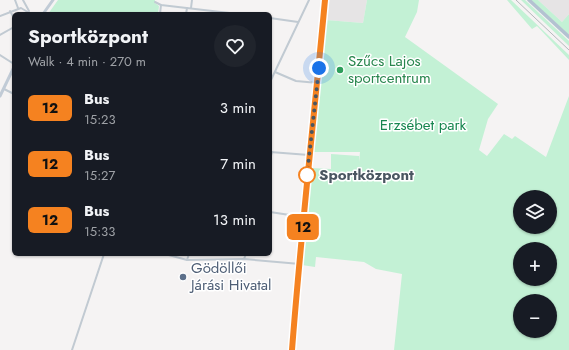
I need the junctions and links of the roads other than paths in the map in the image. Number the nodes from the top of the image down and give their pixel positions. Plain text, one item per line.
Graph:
1 (14, 0) edge
2 (23, 0) edge
3 (53, 0) edge
4 (192, 0) edge
5 (309, 0) edge
6 (325, 0) edge
7 (529, 0) edge
8 (155, 2) dead end
9 (161, 5) junction
10 (18, 8) junction
11 (187, 8) junction
12 (191, 8) junction
13 (10, 11) junction
14 (28, 12) edge
15 (29, 12) edge
16 (44, 12) edge
17 (160, 12) edge
18 (186, 12) edge
19 (219, 12) edge
20 (12, 14) edge
21 (0, 16) edge
22 (272, 18) edge
23 (298, 22) junction
24 (12, 28) edge
25 (0, 35) edge
26 (569, 37) edge
27 (0, 55) edge
28 (12, 63) edge
29 (12, 71) edge
30 (275, 72) junction
31 (272, 78) edge
32 (318, 83) junction
33 (4, 89) junction
34 (12, 93) edge
35 (0, 96) edge
36 (272, 152) edge
37 (309, 155) junction
38 (272, 212) edge
39 (303, 217) junction
40 (103, 256) edge
41 (172, 256) edge
42 (188, 256) edge
43 (245, 256) edge
44 (187, 260) junction
45 (244, 260) junction
46 (300, 264) junction
47 (72, 350) edge
48 (292, 350) edge

1 - 10 street
2 - 15 street
3 - 16 main road
4 - 12 street
5 - 23 street
6 - 32 street
7 - 26 main road
8 - 9 street
9 - 11 street
9 - 17 street
10 - 13 street
10 - 14 street
11 - 12 street
11 - 18 street
12 - 19 street
13 - 20 street
13 - 21 street
22 - 23 street
23 - 30 street
24 - 25 street
27 - 28 street
29 - 33 main road
30 - 31 street
30 - 32 street
32 - 37 street
33 - 34 street
33 - 35 main road
36 - 37 street
37 - 39 street
38 - 39 street
39 - 46 street
40 - 47 street
41 - 44 street
42 - 44 street
43 - 45 street
44 - 45 street
45 - 46 street
46 - 48 street

